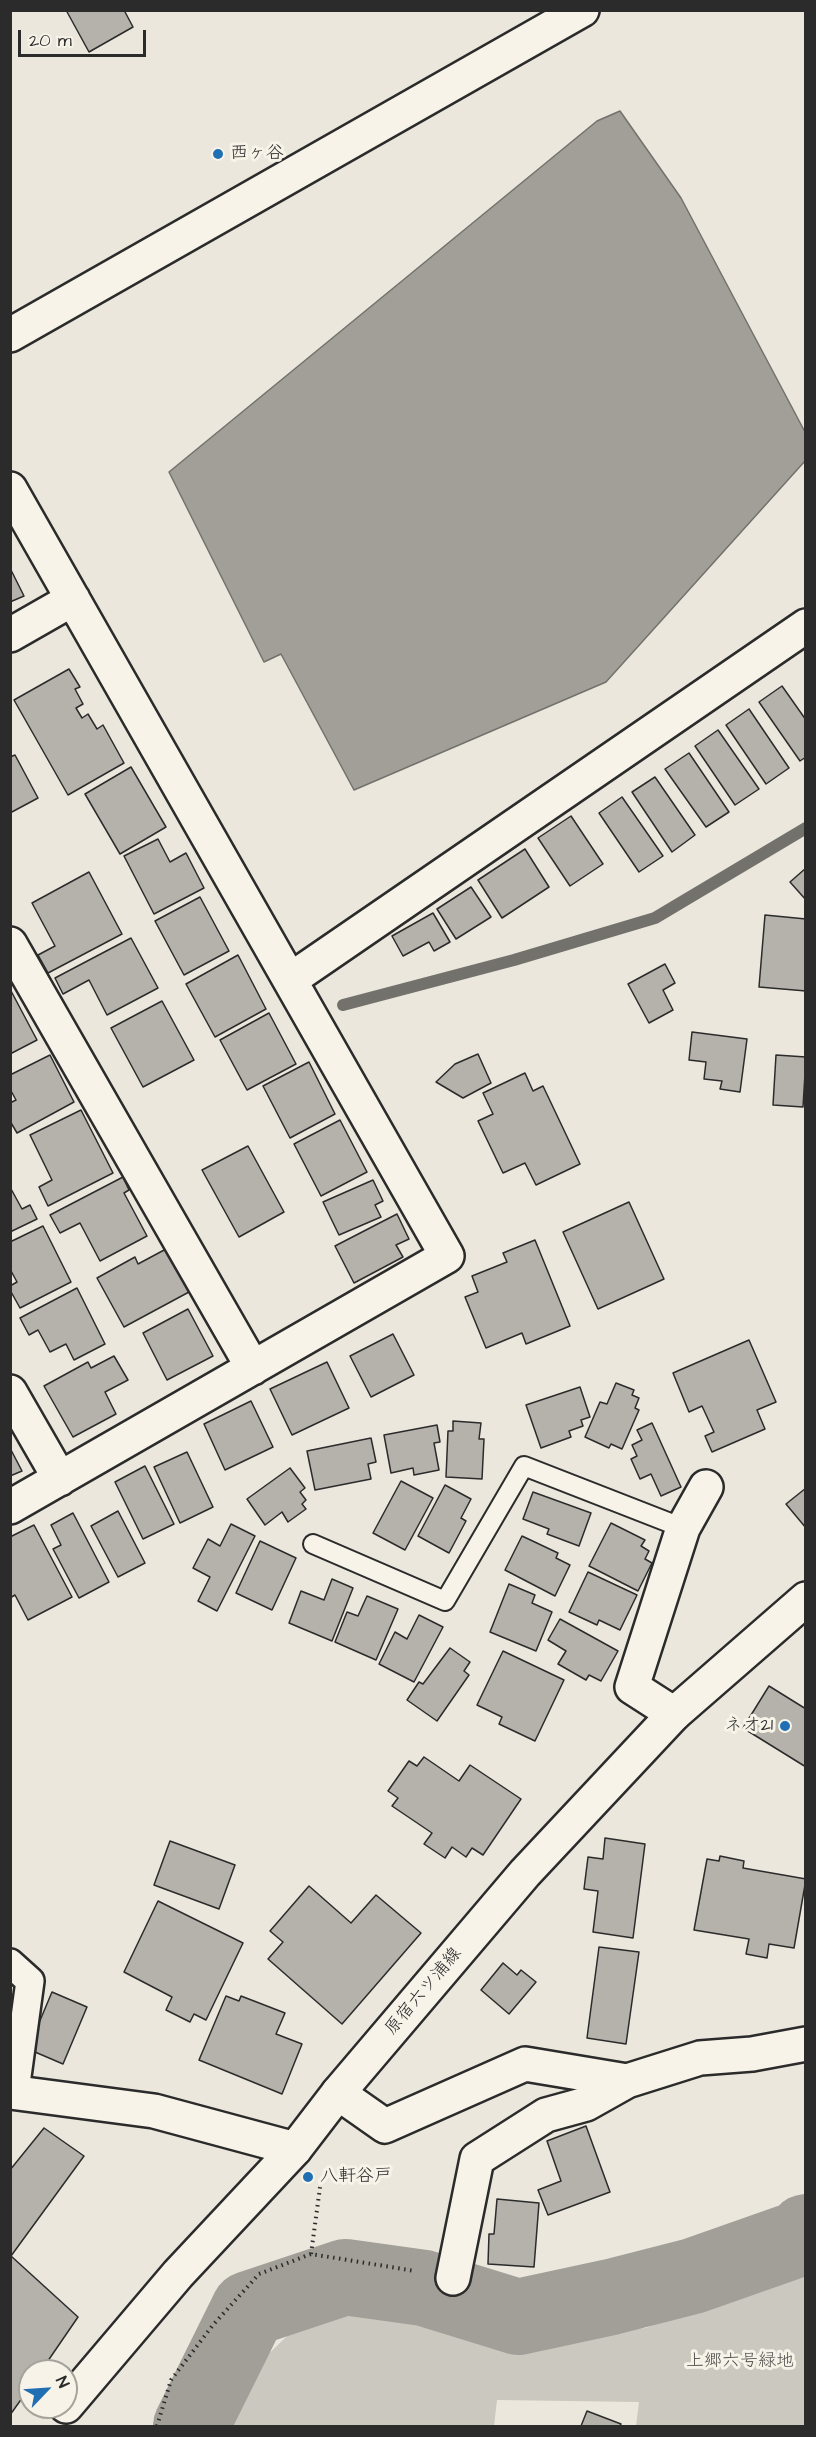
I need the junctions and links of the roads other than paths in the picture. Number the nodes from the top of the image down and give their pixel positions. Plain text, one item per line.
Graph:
1 (582, 10) edge
2 (548, 19) edge
3 (10, 335) edge
4 (10, 489) edge
5 (73, 599) junction
6 (806, 626) edge
7 (10, 635) edge
8 (10, 944) edge
9 (290, 980) junction
10 (253, 1368) junction
11 (10, 1392) edge
12 (60, 1479) junction
13 (706, 1487) dead end
14 (10, 1508) edge
15 (683, 1528) junction
16 (313, 1544) dead end
17 (806, 1599) edge
18 (674, 1714) junction
19 (10, 1963) edge
20 (806, 2044) edge
21 (627, 2080) junction
22 (13, 2092) edge
23 (338, 2093) junction
24 (295, 2149) junction
25 (453, 2278) road end
26 (78, 2393) edge

1 - 2 street
2 - 3 street
4 - 5 street
5 - 7 street
5 - 9 street
6 - 9 street
8 - 10 street
9 - 10 street
10 - 12 street
11 - 12 street
12 - 14 street
13 - 15 street
15 - 16 lane
15 - 18 street
17 - 18 street, 原宿六ツ浦線
18 - 23 street, 原宿六ツ浦線
19 - 22 street
20 - 21 street
21 - 23 street
21 - 25 street
22 - 24 street
23 - 24 street, 原宿六ツ浦線
24 - 26 street, 原宿六ツ浦線

